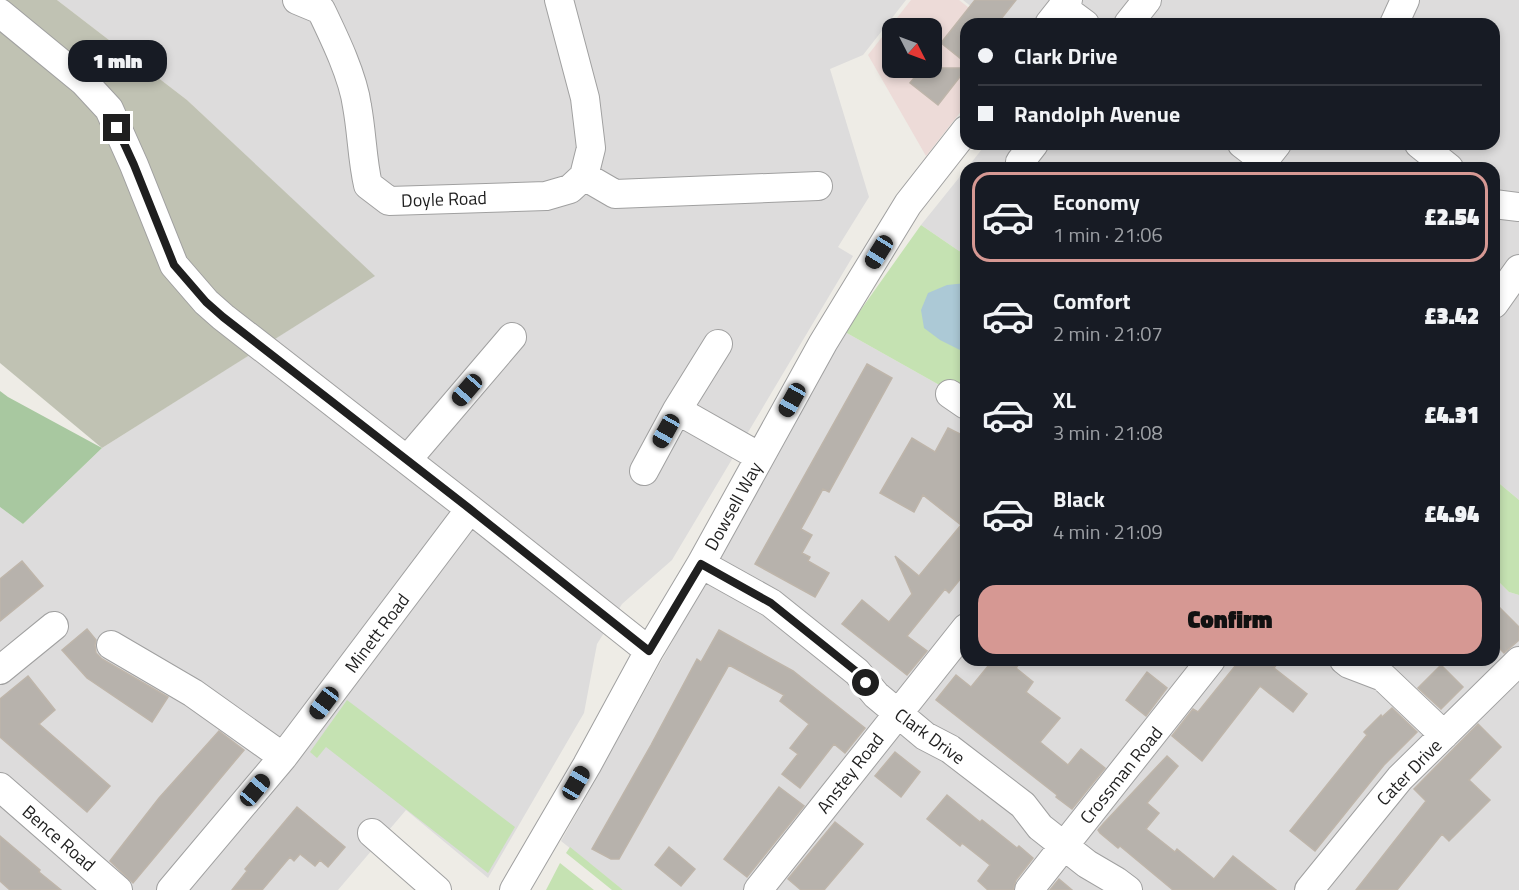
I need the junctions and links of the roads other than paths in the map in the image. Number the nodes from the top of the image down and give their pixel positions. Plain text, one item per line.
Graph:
1 (7, 0) edge
2 (297, 0) edge
3 (559, 0) edge
4 (1147, 0) edge
5 (1405, 0) edge
6 (1060, 10) edge
7 (0, 11) edge
8 (1074, 18) edge
9 (1133, 18) edge
10 (1397, 18) edge
11 (960, 138) edge
12 (1426, 150) edge
13 (1442, 162) edge
14 (584, 176) junction
15 (818, 186) dead end
16 (1500, 205) edge
17 (1519, 207) edge
18 (1519, 269) edge
19 (1500, 296) edge
20 (512, 337) dead end
21 (718, 344) dead end
22 (677, 411) junction
23 (760, 457) junction
24 (407, 460) junction
25 (644, 471) dead end
26 (470, 509) junction
27 (701, 564) junction
28 (54, 626) dead end
29 (960, 635) edge
30 (111, 645) dead end
31 (649, 651) junction
32 (1519, 662) edge
33 (1206, 666) edge
34 (1354, 666) edge
35 (0, 670) edge
36 (897, 713) junction
37 (1444, 735) junction
38 (283, 757) junction
39 (0, 787) edge
40 (372, 833) dead end
41 (1064, 846) junction
42 (118, 890) edge
43 (171, 890) edge
44 (436, 890) edge
45 (514, 890) edge
46 (758, 890) edge
47 (1029, 890) edge
48 (1128, 890) edge
49 (1309, 890) edge

1 - 7 street
2 - 14 street, Doyle Road
3 - 14 street
4 - 9 street
5 - 10 street
6 - 8 street
7 - 24 street
11 - 23 street, Dowsell Way
12 - 13 street
14 - 15 street
16 - 17 street
18 - 19 street
20 - 24 street
21 - 22 street
22 - 23 street
22 - 25 street
23 - 27 street, Dowsell Way
24 - 26 street
26 - 31 street
26 - 38 street, Minett Road
27 - 31 street, Dowsell Way
27 - 36 street, Clark Drive
28 - 35 street
29 - 36 street, Anstey Road
30 - 38 street
31 - 45 street, Dowsell Way
32 - 37 street, Cater Drive
33 - 41 street, Crossman Road
34 - 37 street
36 - 41 street, Clark Drive
36 - 46 street, Anstey Road
37 - 49 street, Cater Drive
38 - 43 street, Minett Road
39 - 42 street, Bence Road
40 - 44 street
41 - 47 street, Crossman Road
41 - 48 street, Clark Drive

